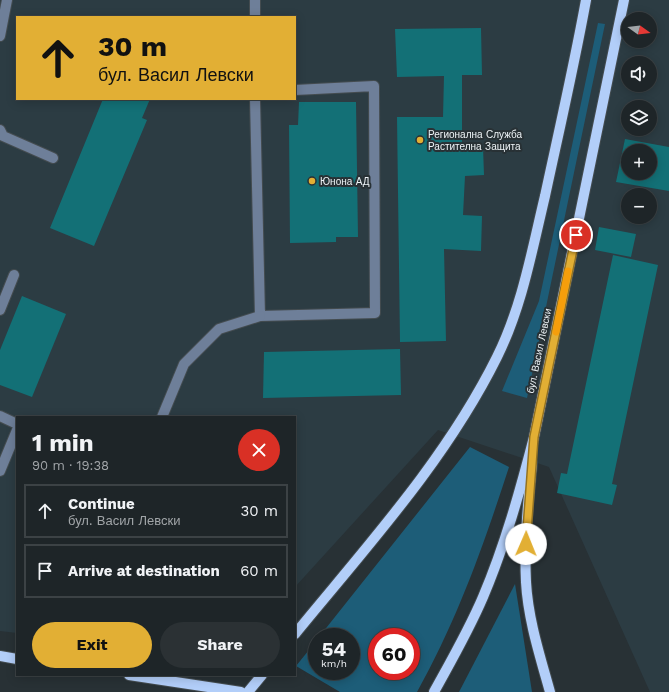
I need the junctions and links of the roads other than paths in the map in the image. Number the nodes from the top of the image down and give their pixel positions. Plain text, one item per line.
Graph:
1 (7, 0) edge
2 (255, 0) edge
3 (586, 0) edge
4 (624, 0) edge
5 (255, 16) edge
6 (0, 36) edge
7 (296, 90) edge
8 (255, 100) edge
9 (0, 130) edge
10 (53, 158) dead end
11 (14, 275) dead end
12 (0, 310) edge
13 (260, 316) junction
14 (0, 416) edge
15 (162, 416) edge
16 (16, 424) edge
17 (16, 432) edge
18 (534, 437) junction
19 (0, 471) edge
20 (296, 633) edge
21 (0, 656) edge
22 (16, 659) edge
23 (136, 676) edge
24 (261, 676) edge
25 (241, 692) edge
26 (248, 692) edge
27 (434, 692) edge
28 (550, 692) edge

1 - 6 lane
2 - 5 lane
3 - 20 main road
4 - 18 main road, бул. Васил Левски
7 - 13 lane
8 - 13 lane
9 - 10 lane
11 - 12 lane
13 - 15 lane
14 - 16 lane
17 - 19 lane
18 - 27 main road, бул. Васил Левски
18 - 28 main road
21 - 22 main road
23 - 25 main road
24 - 26 main road

